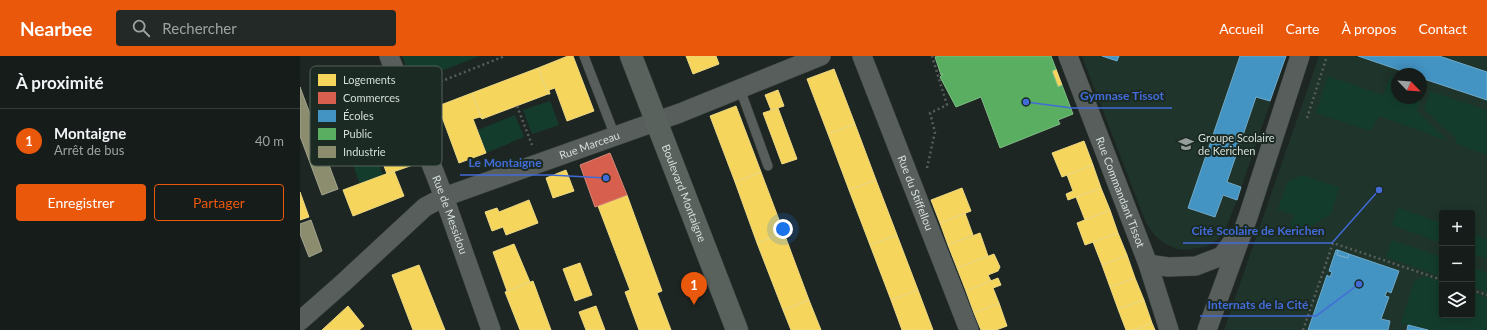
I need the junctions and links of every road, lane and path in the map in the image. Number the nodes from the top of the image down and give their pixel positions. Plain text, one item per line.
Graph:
1 (389, 56) edge
2 (504, 56) edge
3 (584, 56) edge
4 (631, 56) edge
5 (821, 56) edge
6 (862, 56) edge
7 (932, 56) edge
8 (1068, 56) edge
9 (1300, 56) edge
10 (1327, 56) edge
11 (496, 58) edge
12 (393, 66) edge
13 (442, 80) edge
14 (740, 89) junction
15 (517, 106) dead end
16 (1306, 118) dead end
17 (657, 121) junction
18 (615, 136) junction
19 (539, 163) junction
20 (432, 166) edge
21 (768, 166) dead end
22 (916, 194) junction
23 (444, 197) junction
24 (1244, 226) junction
25 (1148, 264) junction
26 (1439, 279) edge
27 (1475, 291) edge
28 (1487, 295) edge
29 (300, 321) edge
30 (491, 330) edge
31 (737, 330) edge
32 (969, 330) edge
33 (1169, 330) edge
34 (1207, 330) edge
35 (1303, 330) edge

1 - 12 street, Rue de Messidou
2 - 11 path
3 - 18 lane
4 - 17 main road, Boulevard Montaigne
5 - 14 street, Rue Marceau
6 - 22 street, Rue du Stiffellou
7 - 22 path
8 - 25 street, Rue Commandant Tissot
9 - 24 street
10 - 16 path
11 - 13 path
14 - 17 street, Rue Marceau
14 - 21 lane
15 - 19 path
17 - 18 street, Rue Marceau
17 - 31 main road, Boulevard Montaigne
18 - 19 street, Rue Marceau
19 - 23 street, Rue Marceau
20 - 23 street, Rue de Messidou
22 - 32 street, Rue du Stiffellou
23 - 29 street, Rue Marceau
23 - 30 street, Rue de Messidou
24 - 25 street
24 - 34 street
25 - 33 street, Rue Commandant Tissot
26 - 35 path
27 - 28 path

